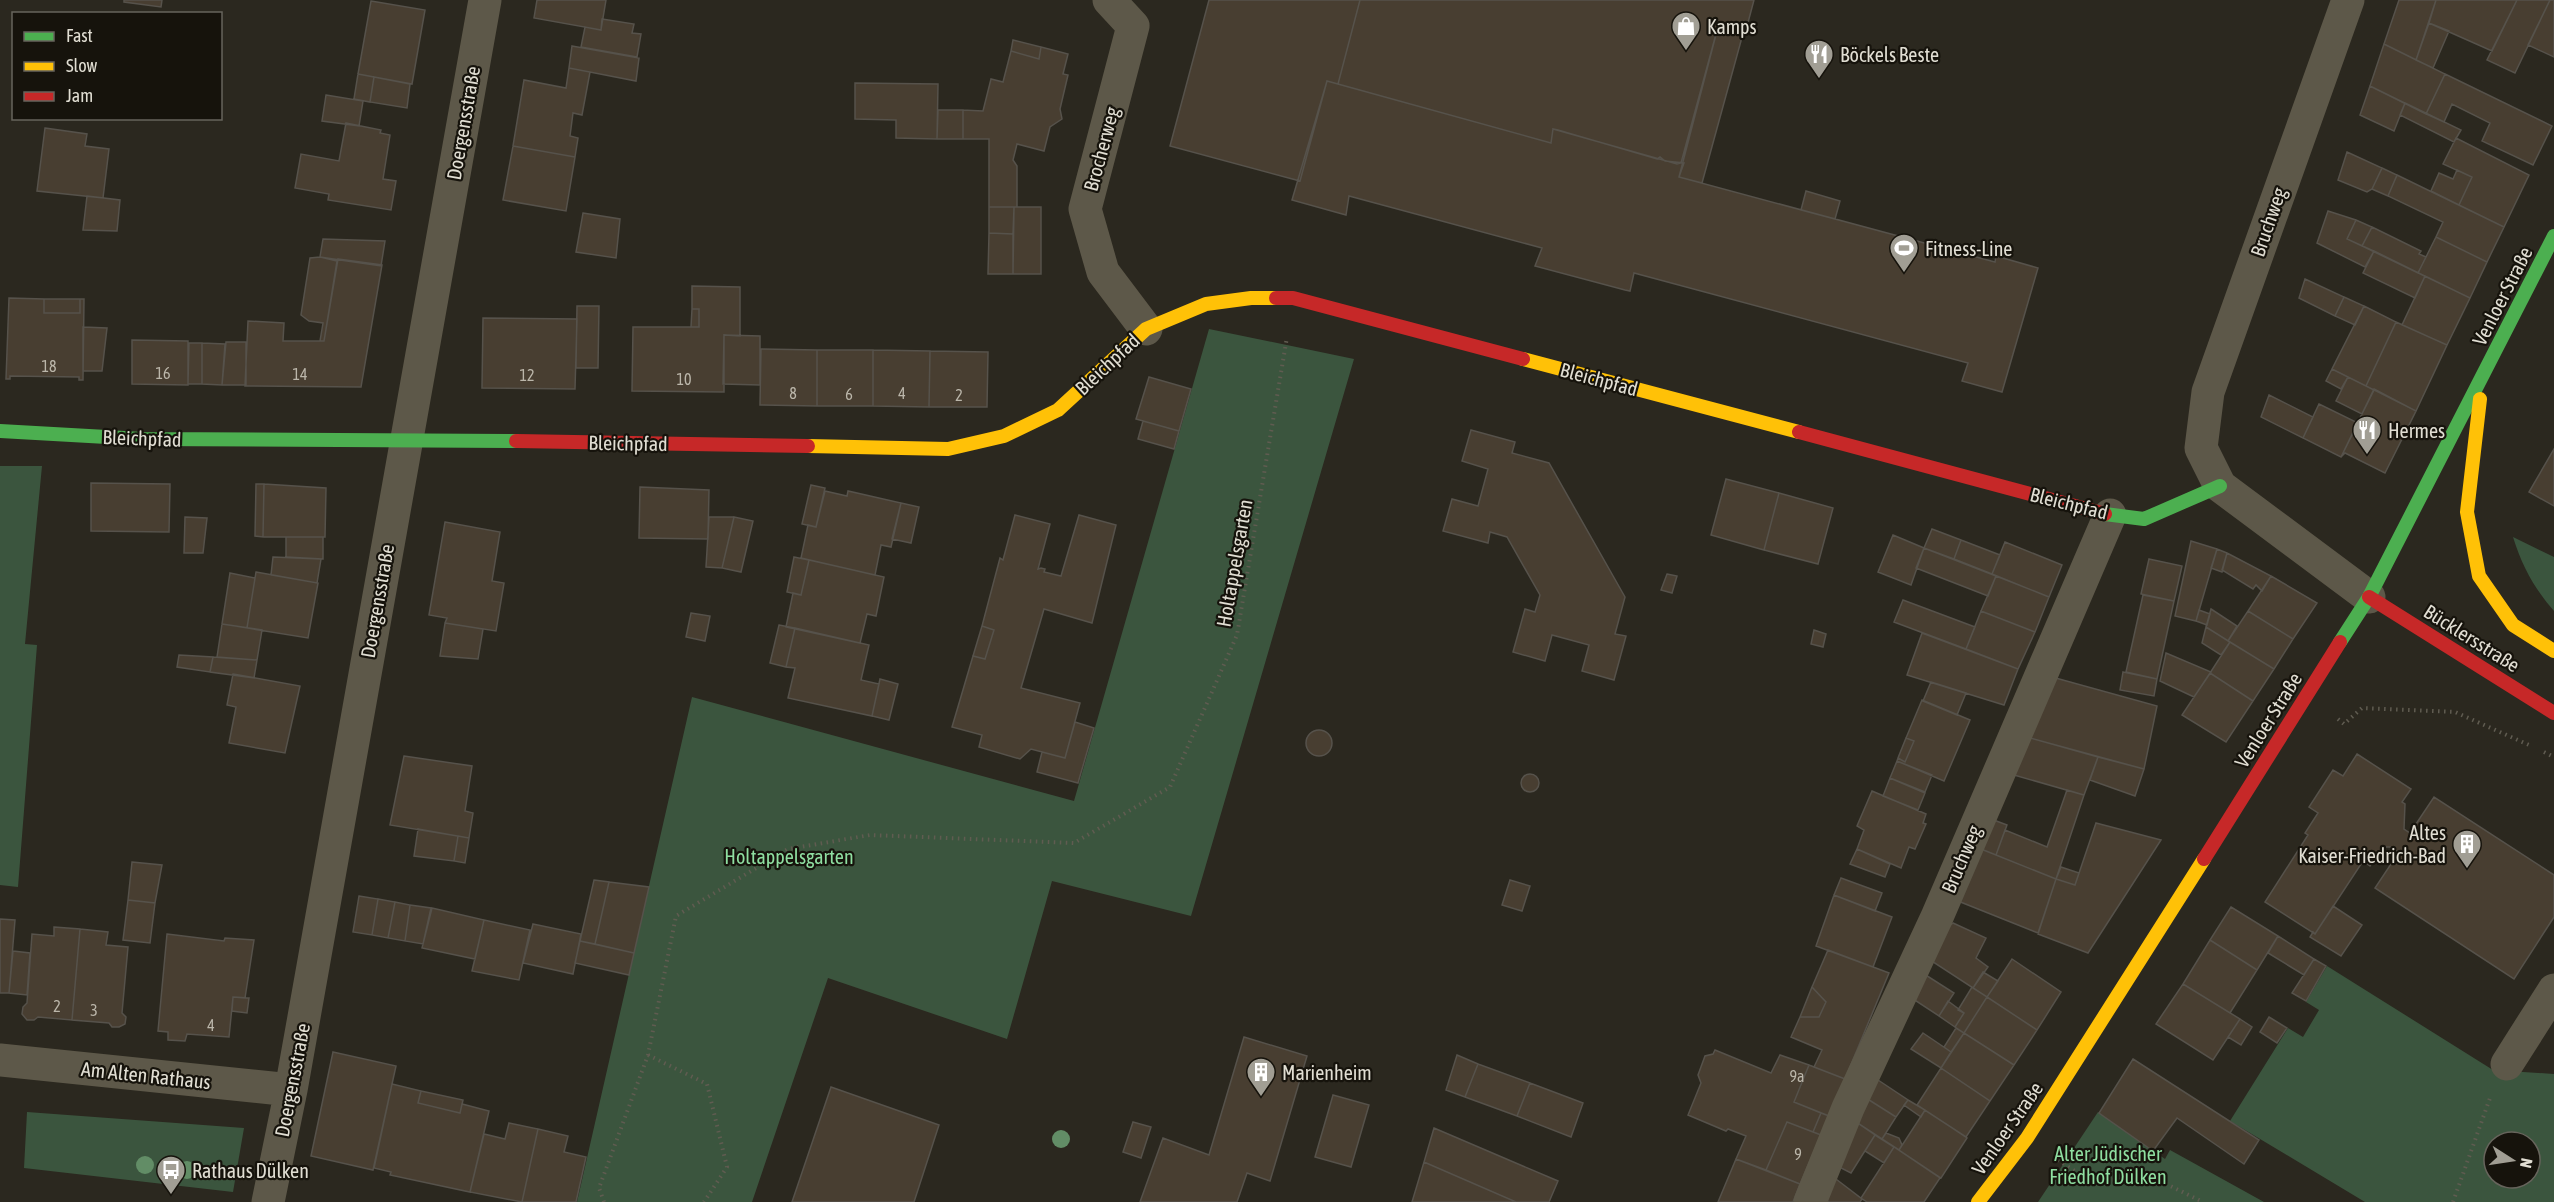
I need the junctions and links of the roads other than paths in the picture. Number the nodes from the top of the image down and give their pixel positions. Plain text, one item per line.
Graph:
1 (485, 0) edge
2 (1109, 0) edge
3 (2348, 0) edge
4 (2554, 236) edge
5 (1146, 329) junction
6 (2482, 379) junction
7 (0, 432) edge
8 (405, 439) junction
9 (2220, 486) junction
10 (2110, 515) junction
11 (2369, 597) junction
12 (2554, 651) edge
13 (2554, 712) edge
14 (2554, 990) edge
15 (0, 1060) edge
16 (2507, 1064) road end
17 (291, 1090) junction
18 (268, 1202) edge
19 (1810, 1202) edge
20 (1978, 1202) edge

1 - 8 street, Doergensstraße
2 - 5 street, Brocherweg
3 - 9 street, Bruchweg
4 - 6 street, Venloer Straße
5 - 8 street, Bleichpfad
5 - 10 street, Bleichpfad
6 - 11 street, Venloer Straße
6 - 12 street, Bücklersstraße
7 - 8 street, Bleichpfad
8 - 17 street, Doergensstraße
9 - 10 street, Bleichpfad
9 - 11 street
10 - 19 street, Bruchweg
11 - 13 street, Bücklersstraße
11 - 20 street, Venloer Straße
14 - 16 street
15 - 17 street, Am Alten Rathaus
17 - 18 street, Doergensstraße

